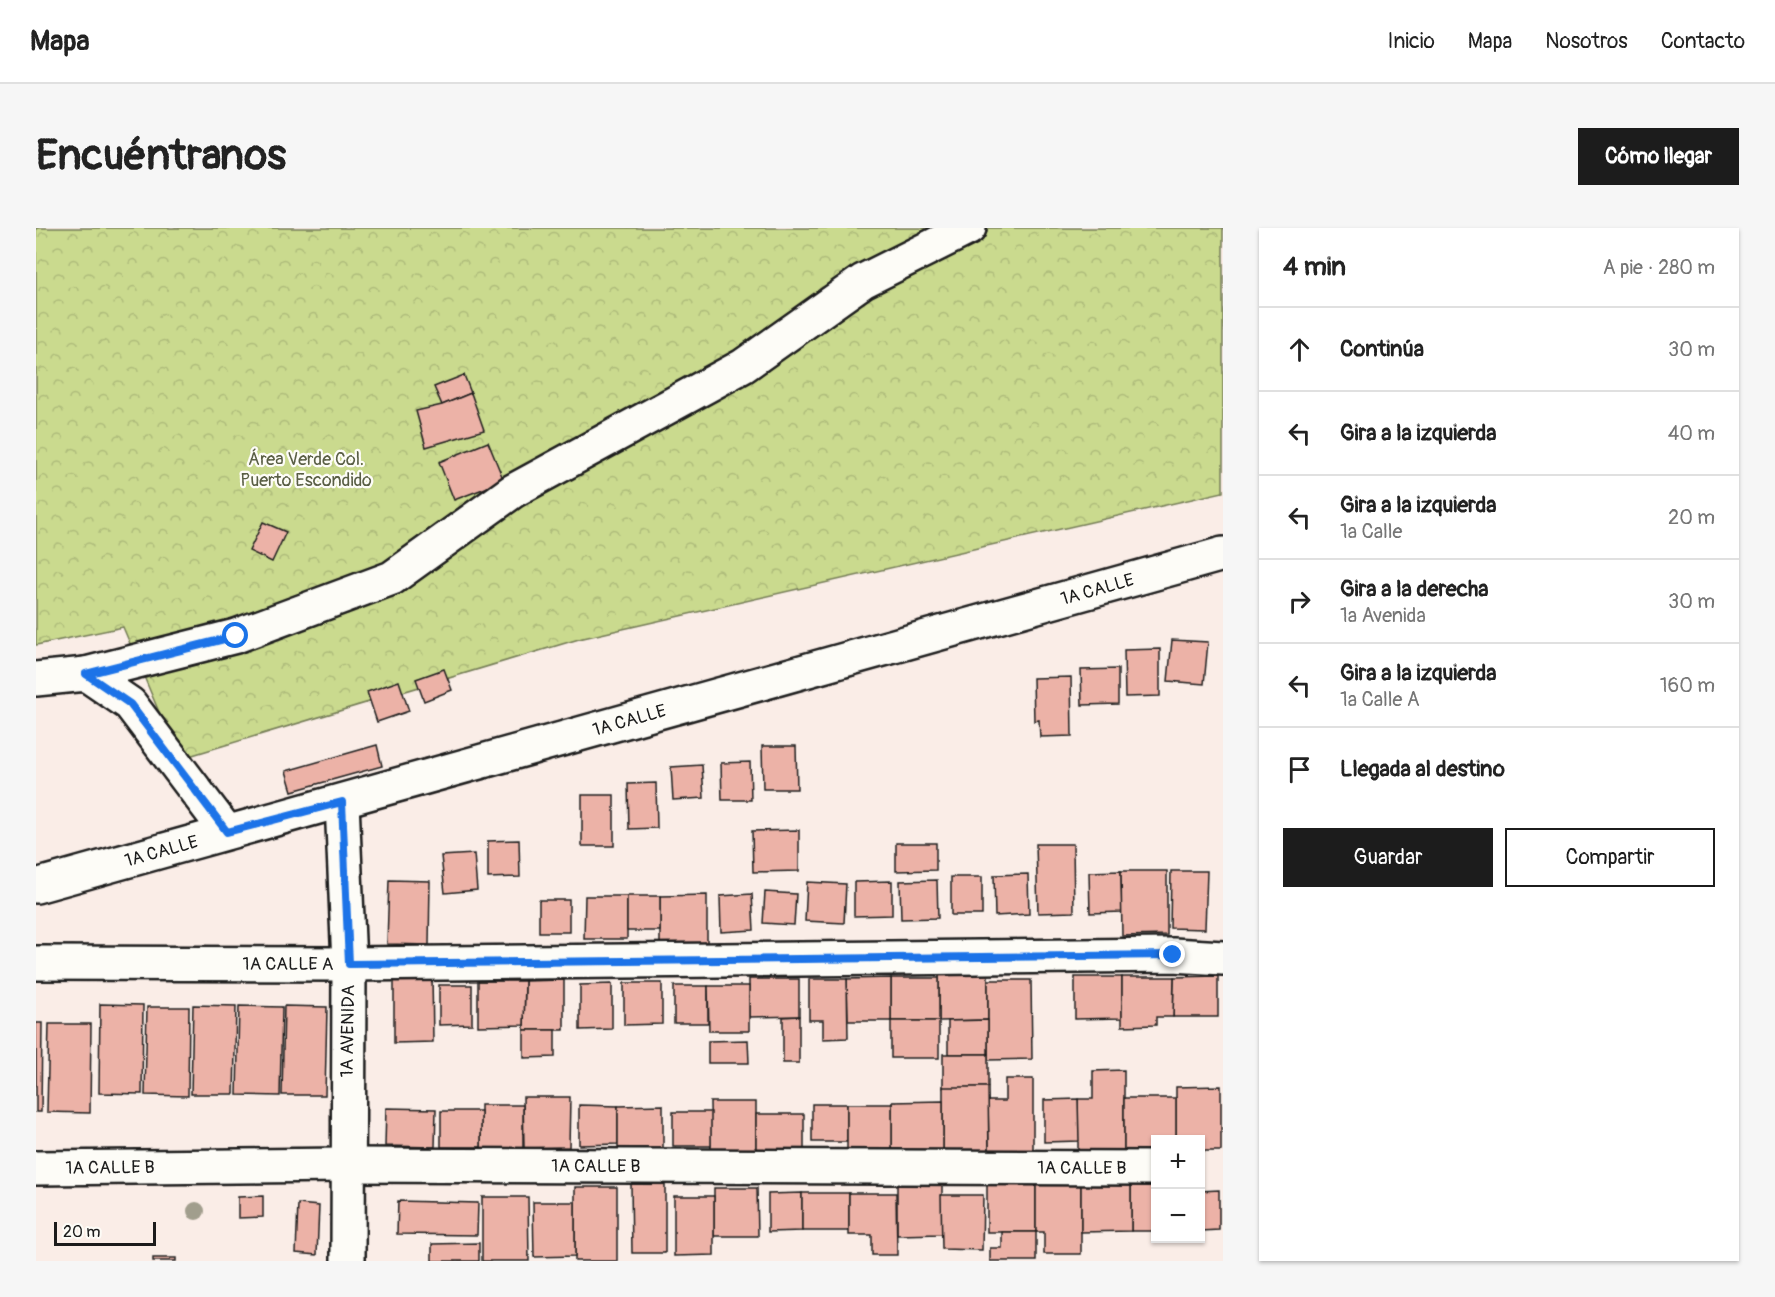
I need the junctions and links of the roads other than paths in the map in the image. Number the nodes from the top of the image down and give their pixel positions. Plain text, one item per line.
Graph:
1 (969, 228) edge
2 (1223, 554) edge
3 (86, 674) junction
4 (36, 679) edge
5 (342, 802) junction
6 (227, 832) junction
7 (36, 886) edge
8 (1223, 958) edge
9 (36, 963) edge
10 (349, 964) junction
11 (346, 1166) junction
12 (36, 1168) edge
13 (1151, 1168) edge
14 (348, 1261) edge

1 - 3 street
2 - 5 street, 1A CALLE
3 - 4 street
3 - 6 street
5 - 6 street, 1A CALLE
5 - 10 street, 1A AVENIDA
6 - 7 street, 1A CALLE
8 - 10 street, 1A CALLE A
9 - 10 street, 1A CALLE A
10 - 11 street, 1A AVENIDA
11 - 12 street, 1A CALLE B
11 - 13 street, 1A CALLE B
11 - 14 street, 1A AVENIDA

